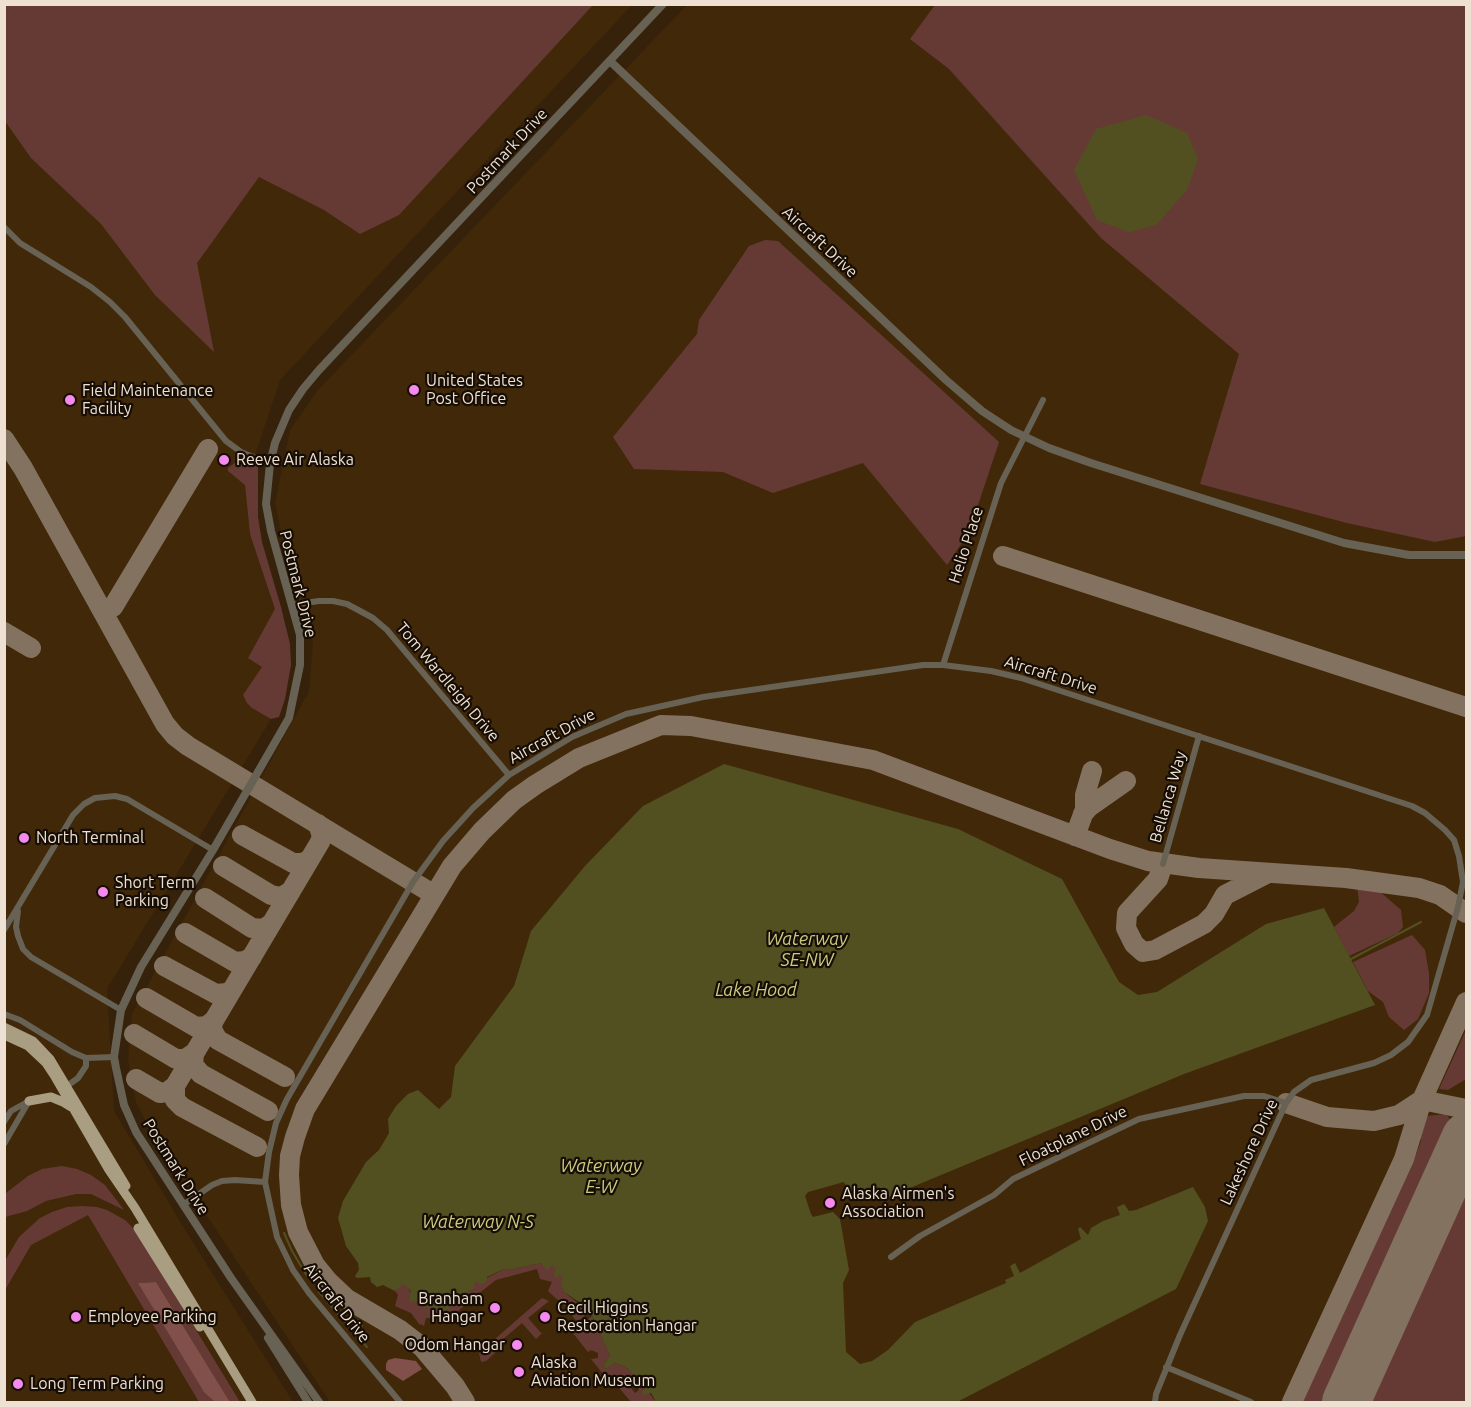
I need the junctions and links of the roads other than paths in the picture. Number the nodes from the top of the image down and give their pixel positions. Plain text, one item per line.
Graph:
1 (663, 4) edge
2 (610, 61) junction
3 (5, 226) edge
4 (1043, 400) dead end
5 (1024, 437) junction
6 (270, 464) junction
7 (1467, 555) edge
8 (291, 605) junction
9 (944, 665) junction
10 (1199, 736) junction
11 (509, 775) junction
12 (1398, 801) joint
13 (213, 850) junction
14 (1163, 864) dead end
15 (21, 902) junction
16 (4, 930) edge
17 (121, 1010) junction
18 (4, 1014) edge
19 (4, 1027) edge
20 (4, 1035) edge
21 (114, 1057) junction
22 (86, 1058) junction
23 (68, 1086) junction
24 (29, 1101) junction
25 (1286, 1103) junction
26 (73, 1109) junction
27 (4, 1122) edge
28 (4, 1144) edge
29 (265, 1182) junction
30 (183, 1205) junction
31 (135, 1208) junction
32 (138, 1228) dead end
33 (891, 1257) dead end
34 (231, 1278) junction
35 (229, 1364) junction
36 (1166, 1367) junction
37 (252, 1402) edge
38 (308, 1402) edge
39 (319, 1402) edge
40 (400, 1402) edge
41 (1155, 1402) edge
42 (1251, 1402) edge

1 - 2 street, Postmark Drive
2 - 5 street, Aircraft Drive
2 - 6 street, Postmark Drive
3 - 6 street
4 - 5 street, Helio Place
5 - 7 street, Aircraft Drive
5 - 9 street, Helio Place
6 - 8 street, Postmark Drive
8 - 11 street, Tom Wardleigh Drive
8 - 13 street, Postmark Drive
9 - 10 street, Aircraft Drive
9 - 11 street, Aircraft Drive
10 - 12 street, Aircraft Drive
10 - 14 street, Bellanca Way
11 - 29 street, Aircraft Drive
12 - 25 street, Lakeshore Drive
13 - 15 street
13 - 17 street, Postmark Drive
15 - 16 street
15 - 17 street
17 - 21 street, Postmark Drive
18 - 22 street
19 - 23 main road
20 - 26 main road
21 - 22 street
21 - 30 street, Postmark Drive
22 - 23 street
23 - 31 main road
24 - 26 main road
24 - 27 street
24 - 28 street
25 - 33 street, Floatplane Drive
25 - 36 street, Lakeshore Drive
26 - 31 main road
29 - 30 street
29 - 40 street, Aircraft Drive
30 - 34 street, Postmark Drive
31 - 35 main road
32 - 35 main road
34 - 38 street, Postmark Drive
34 - 39 street, Postmark Drive
35 - 37 main road
36 - 41 street, Lakeshore Drive
36 - 42 street

